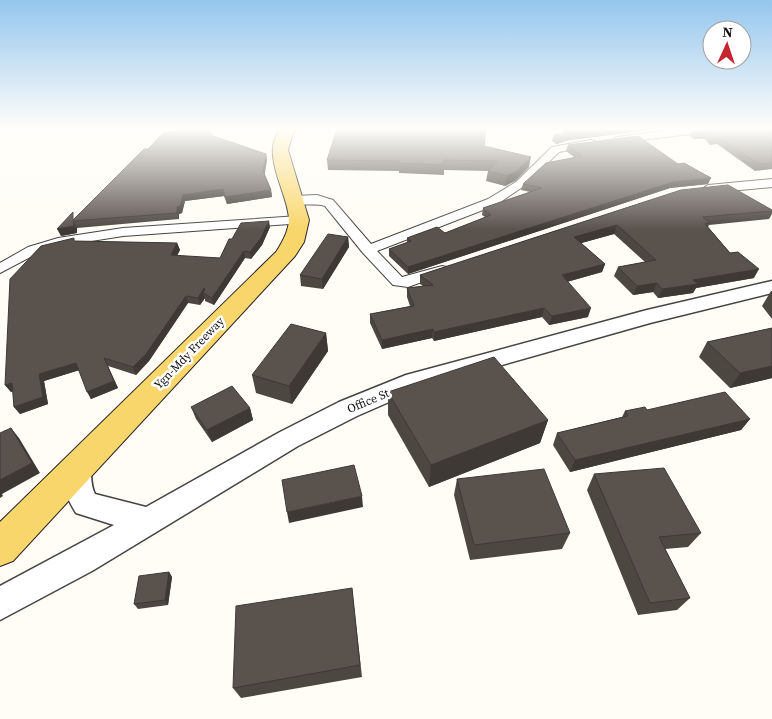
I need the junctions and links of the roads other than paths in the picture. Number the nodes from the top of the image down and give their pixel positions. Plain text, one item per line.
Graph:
1 (284, 163) edge
2 (541, 163) edge
3 (772, 183) edge
4 (696, 190) edge
5 (297, 210) junction
6 (368, 250) junction
7 (454, 266) edge
8 (0, 269) edge
9 (772, 287) edge
10 (78, 466) junction
11 (148, 521) junction
12 (0, 548) edge
13 (0, 604) edge

1 - 5 main road
2 - 6 street
3 - 4 street
5 - 6 street
5 - 8 street
5 - 10 main road, Ygn-Mdy Freeway
6 - 7 street
9 - 11 street, Office St
10 - 11 street
10 - 12 main road, Ygn-Mdy Freeway
11 - 13 street, Office St

